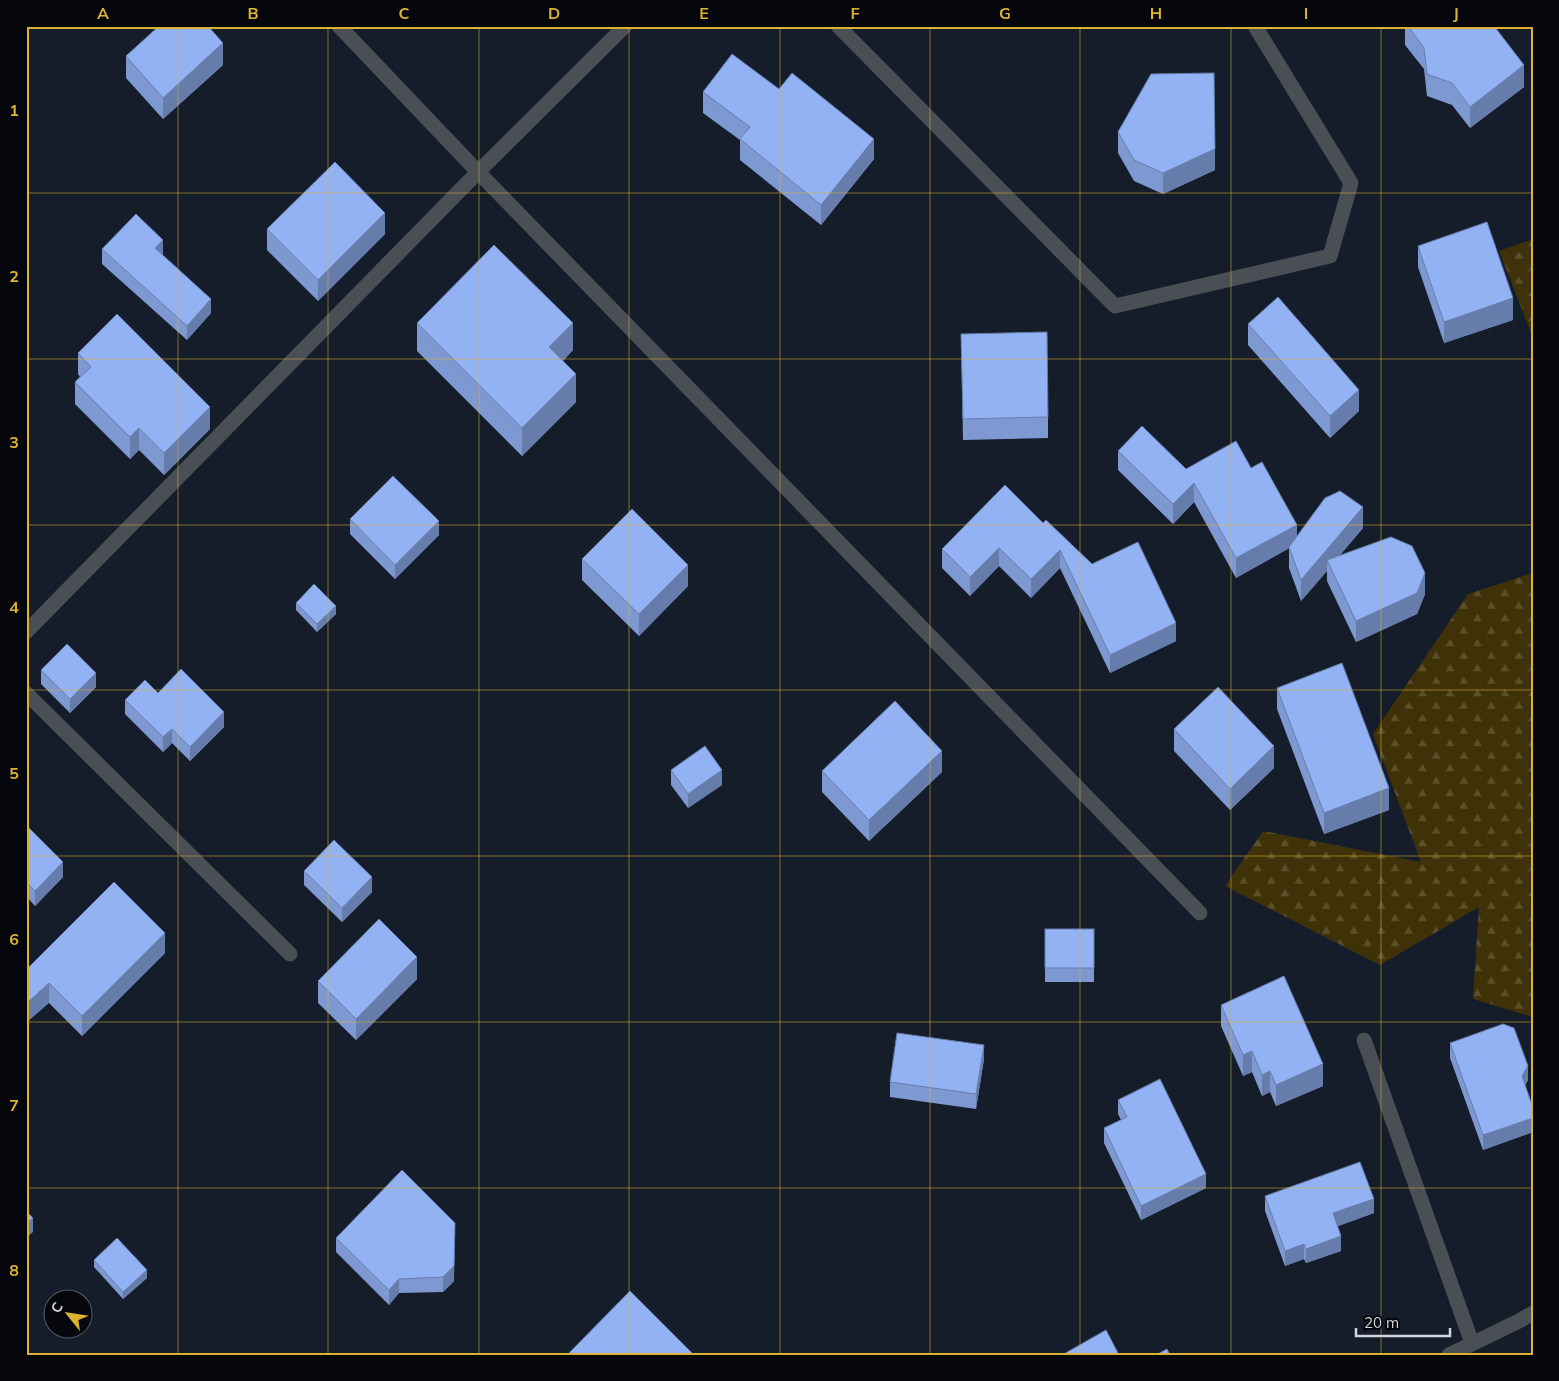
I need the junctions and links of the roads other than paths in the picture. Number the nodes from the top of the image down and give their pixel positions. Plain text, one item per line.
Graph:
1 (339, 26) edge
2 (625, 26) edge
3 (838, 26) edge
4 (1255, 26) edge
5 (478, 172) junction
6 (26, 632) edge
7 (26, 693) edge
8 (1200, 913) dead end
9 (290, 954) dead end
10 (1364, 1040) dead end
11 (1533, 1313) edge
12 (1472, 1343) junction
13 (1448, 1355) edge

1 - 5 lane
2 - 5 lane
3 - 4 lane
5 - 6 lane
5 - 8 lane
7 - 9 lane
10 - 12 lane
11 - 12 lane
12 - 13 lane

